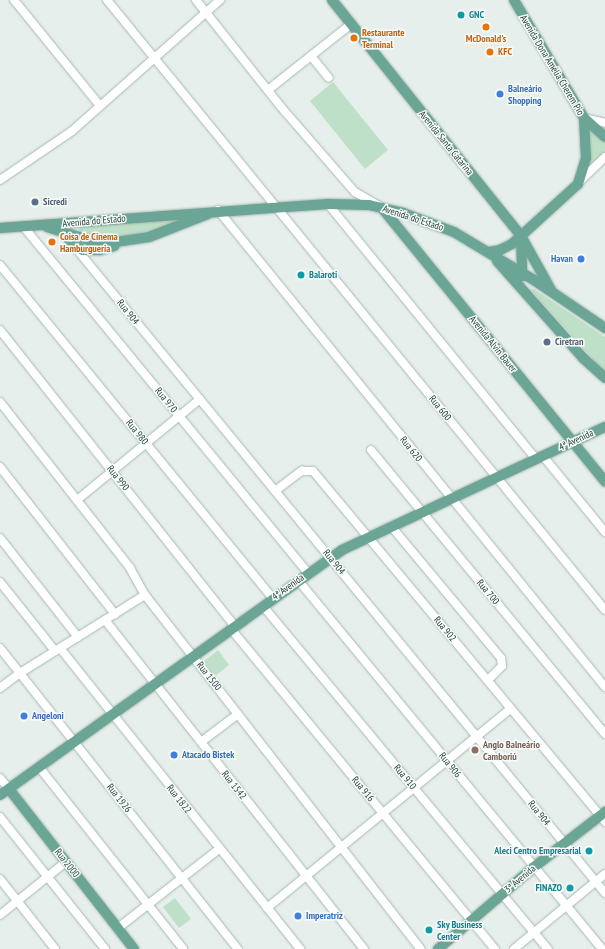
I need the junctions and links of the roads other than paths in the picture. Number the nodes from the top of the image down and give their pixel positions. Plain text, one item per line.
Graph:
1 (14, 0) edge
2 (108, 0) edge
3 (196, 0) edge
4 (220, 0) edge
5 (332, 0) edge
6 (514, 0) edge
7 (206, 12) junction
8 (351, 24) junction
9 (311, 56) junction
10 (153, 57) junction
11 (329, 78) dead end
12 (268, 90) junction
13 (100, 106) junction
14 (584, 118) junction
15 (605, 123) edge
16 (605, 137) edge
17 (605, 157) edge
18 (0, 180) edge
19 (578, 184) junction
20 (328, 204) junction
21 (274, 207) junction
22 (382, 208) junction
23 (218, 210) junction
24 (42, 225) junction
25 (23, 226) junction
26 (0, 228) edge
27 (62, 231) junction
28 (521, 236) junction
29 (69, 240) junction
30 (129, 241) junction
31 (489, 252) junction
32 (0, 265) edge
33 (522, 273) junction
34 (522, 289) junction
35 (551, 291) junction
36 (605, 328) edge
37 (0, 330) edge
38 (605, 378) edge
39 (200, 399) junction
40 (0, 402) edge
41 (179, 416) junction
42 (605, 427) edge
43 (573, 442) junction
44 (146, 443) junction
45 (371, 450) dead end
46 (540, 457) junction
47 (0, 467) edge
48 (112, 471) junction
49 (496, 478) junction
50 (605, 481) edge
51 (275, 491) junction
52 (452, 498) junction
53 (77, 500) junction
54 (422, 512) junction
55 (391, 526) junction
56 (605, 532) edge
57 (368, 537) junction
58 (0, 538) edge
59 (330, 558) junction
60 (308, 573) junction
61 (298, 580) junction
62 (0, 582) edge
63 (145, 595) junction
64 (273, 598) junction
65 (263, 606) junction
66 (605, 610) edge
67 (115, 614) junction
68 (105, 620) junction
69 (233, 627) junction
70 (78, 637) junction
71 (0, 648) edge
72 (58, 650) junction
73 (193, 656) junction
74 (20, 673) junction
75 (488, 680) junction
76 (155, 684) junction
77 (605, 687) edge
78 (0, 688) edge
79 (511, 708) junction
80 (112, 714) junction
81 (238, 714) junction
82 (605, 734) edge
83 (476, 736) junction
84 (74, 742) junction
85 (201, 742) junction
86 (446, 761) junction
87 (39, 767) junction
88 (0, 778) edge
89 (414, 788) junction
90 (9, 789) junction
91 (0, 796) edge
92 (383, 813) junction
93 (603, 816) edge
94 (0, 817) edge
95 (564, 843) junction
96 (342, 847) junction
97 (219, 849) junction
98 (66, 862) junction
99 (534, 867) junction
100 (605, 874) edge
101 (306, 876) junction
102 (48, 877) junction
103 (182, 878) junction
104 (0, 879) edge
105 (595, 882) junction
106 (605, 893) edge
107 (502, 894) junction
108 (17, 901) junction
109 (148, 905) junction
110 (566, 906) junction
111 (267, 908) junction
112 (0, 915) edge
113 (472, 920) junction
114 (118, 928) junction
115 (534, 932) junction
116 (56, 949) edge
117 (105, 949) edge
118 (134, 949) edge
119 (183, 949) edge
120 (238, 949) edge
121 (300, 949) edge
122 (364, 949) edge
123 (421, 949) edge
124 (438, 949) edge
125 (495, 949) edge
126 (514, 949) edge
127 (548, 949) edge
128 (602, 949) edge

1 - 13 street
2 - 10 street, Rua 600
3 - 7 street
4 - 7 street
5 - 8 main road, Avenida Santa Catarina
6 - 14 main road, Avenida Dona Amélia Cherem Pio
7 - 10 street
7 - 12 street
8 - 9 street
8 - 28 main road, Avenida Santa Catarina
9 - 11 street
9 - 12 street
10 - 13 street
10 - 21 street, Rua 600
12 - 22 street
13 - 18 street
14 - 15 street
14 - 16 main road
14 - 19 main road, Avenida Dona Amélia Cherem Pio
17 - 19 street
19 - 28 main road
20 - 21 main road, Avenida do Estado
20 - 22 main road, Avenida do Estado
20 - 46 street
21 - 23 main road, Avenida do Estado
21 - 49 street, Rua 600
22 - 31 main road, Avenida do Estado
22 - 43 main road, Avenida Alvin Bauer
23 - 24 main road, Avenida do Estado
23 - 30 main road, Avenida do Estado
23 - 52 street, Rua 620
24 - 25 main road, Avenida do Estado
24 - 27 main road, Avenida do Estado
25 - 26 main road, Avenida do Estado
25 - 41 street, Rua 970
27 - 29 street, Rua 904
27 - 30 main road, Avenida do Estado
28 - 31 main road
28 - 33 main road
28 - 35 main road, Avenida Santa Catarina
29 - 30 main road
29 - 39 street, Rua 904
31 - 33 main road, Avenida do Estado
31 - 34 main road
32 - 44 street, Rua 980
33 - 34 main road
33 - 35 main road, Avenida do Estado
34 - 38 main road
35 - 36 main road, Avenida do Estado
37 - 48 street, Rua 990
39 - 41 street
39 - 51 street, Rua 904
40 - 53 street, Rua 1500
41 - 44 street
41 - 60 street, Rua 970
42 - 43 main road, 4ª Avenida
43 - 46 main road, 4ª Avenida
43 - 50 main road, Avenida Alvin Bauer
44 - 48 street
44 - 64 street, Rua 980
45 - 54 street, Rua 700
46 - 49 main road, 4ª Avenida
46 - 56 street
47 - 67 street
48 - 53 street
48 - 69 street, Rua 990
49 - 52 main road, 4ª Avenida
49 - 66 street, Rua 600
51 - 57 street, Rua 902
51 - 59 street, Rua 904
52 - 54 main road, 4ª Avenida
52 - 77 street, Rua 620
53 - 63 street, Rua 1500
54 - 55 main road, 4ª Avenida
54 - 82 street, Rua 700
55 - 57 main road, 4ª Avenida
55 - 75 street
57 - 59 main road, 4ª Avenida
57 - 75 street, Rua 902
58 - 70 street
59 - 60 main road, 4ª Avenida
59 - 83 street, Rua 904
60 - 61 main road, 4ª Avenida
61 - 64 main road, 4ª Avenida
61 - 86 street, Rua 906
62 - 72 street, Rua 1822
63 - 67 street
63 - 73 street, Rua 1500
64 - 65 main road, 4ª Avenida
65 - 69 main road, 4ª Avenida
65 - 89 street, Rua 910
67 - 68 street
68 - 70 street
68 - 76 street, Rua 1542
69 - 73 main road, 4ª Avenida
69 - 92 street, Rua 916
70 - 72 street
71 - 74 street, Rua 1926
72 - 74 street
72 - 80 street, Rua 1822
73 - 76 main road, 4ª Avenida
73 - 81 street, Rua 1500
74 - 78 street
74 - 84 street, Rua 1926
75 - 79 street, Rua 902
76 - 80 main road, 4ª Avenida
76 - 85 street, Rua 1542
79 - 83 street
79 - 93 street, Rua 902
80 - 84 main road, 4ª Avenida
80 - 97 street, Rua 1822
81 - 85 street
81 - 96 street, Rua 1500
83 - 86 street
83 - 95 street, Rua 904
84 - 87 main road, 4ª Avenida
84 - 103 street, Rua 1926
85 - 101 street, Rua 1542
86 - 89 street
86 - 99 street, Rua 906
87 - 90 main road, 4ª Avenida
87 - 109 street
88 - 90 street, Rua 2000
89 - 92 street
89 - 107 street, Rua 910
90 - 91 main road, 4ª Avenida
90 - 98 main road, Rua 2000
92 - 96 street
92 - 113 street, Rua 916
93 - 95 main road, 3ª Avenida
94 - 102 street
95 - 99 main road, 3ª Avenida
95 - 105 street, Rua 904
96 - 101 street
96 - 123 street, Rua 1500
97 - 103 street
97 - 111 street, Rua 1822
98 - 102 street
98 - 114 main road, Rua 2000
99 - 107 main road, 3ª Avenida
99 - 110 street, Rua 906
100 - 105 street
101 - 111 street
101 - 122 street, Rua 1542
102 - 108 street
102 - 117 street
103 - 109 street
103 - 120 street, Rua 1926
104 - 108 street
105 - 106 street, Rua 904
105 - 110 street
107 - 113 main road, 3ª Avenida
107 - 115 street, Rua 910
108 - 112 street
108 - 116 street
109 - 114 street
109 - 119 street
110 - 115 street
110 - 128 street, Rua 906
111 - 121 street, Rua 1822
113 - 124 main road, 3ª Avenida
113 - 125 street, Rua 916
114 - 118 main road, Rua 2000
115 - 126 street
115 - 127 street, Rua 910

